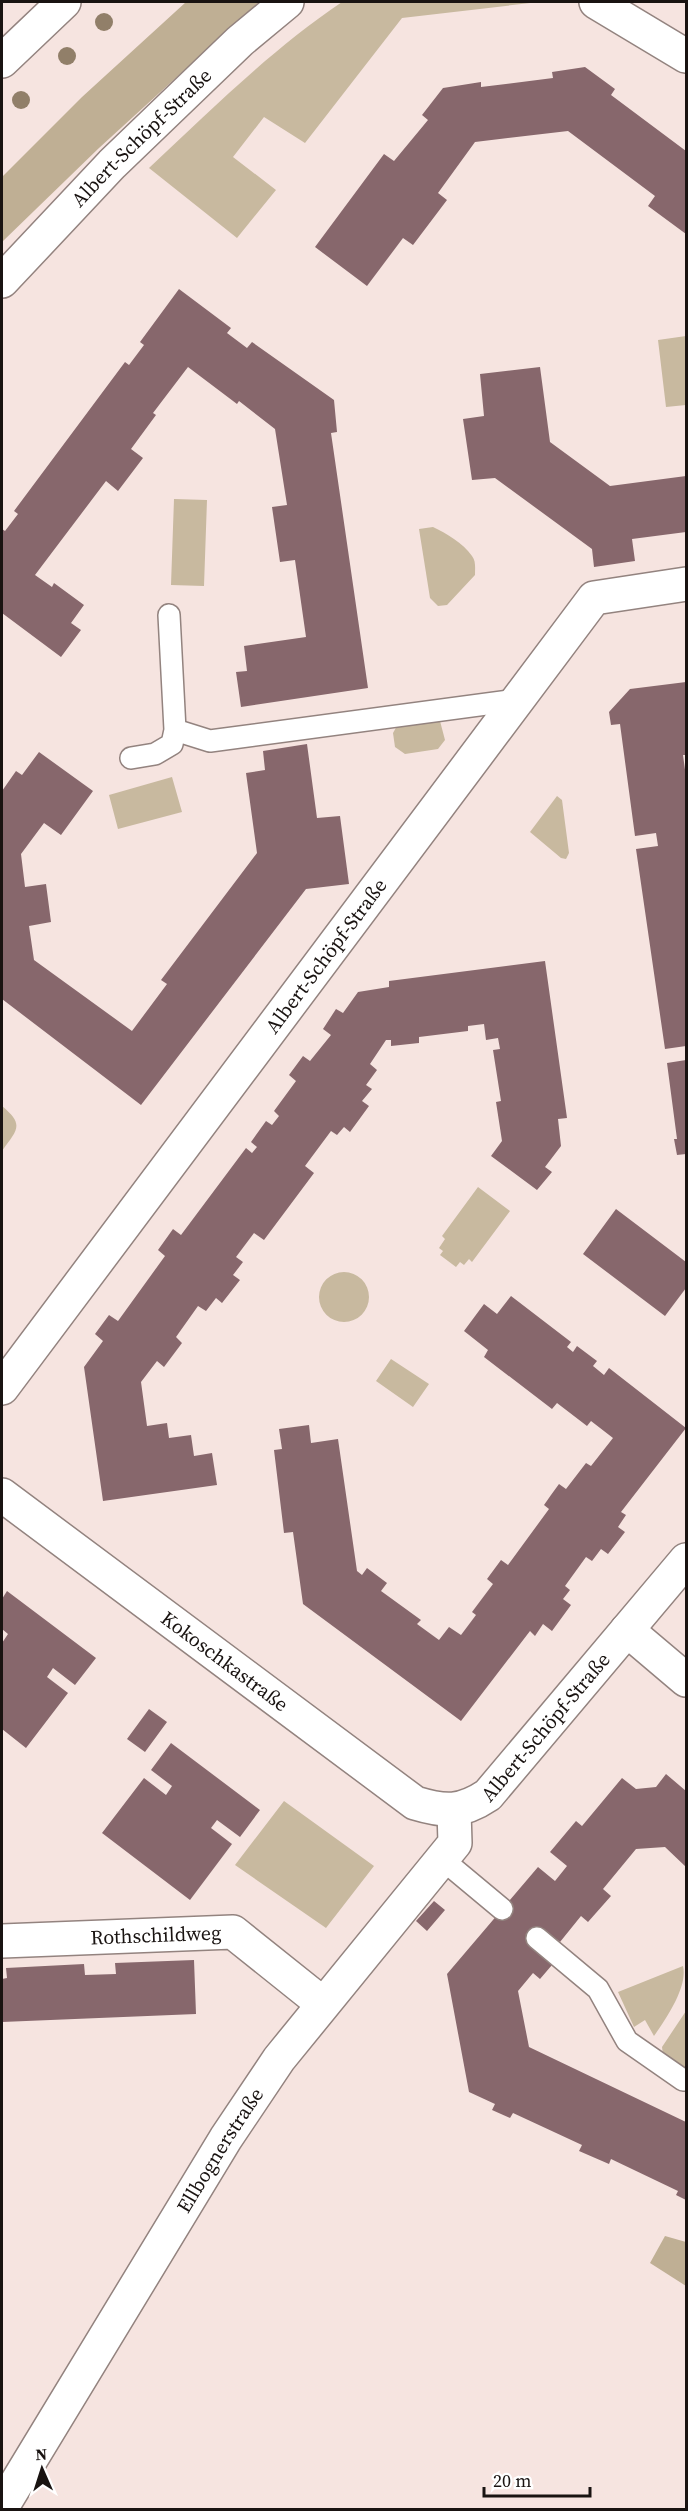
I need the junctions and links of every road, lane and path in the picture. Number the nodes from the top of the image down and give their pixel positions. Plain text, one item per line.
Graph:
1 (64, 2) edge
2 (287, 2) edge
3 (596, 2) edge
4 (687, 56) edge
5 (2, 61) edge
6 (2, 281) edge
7 (687, 584) edge
8 (169, 615) dead end
9 (517, 700) junction
10 (175, 730) junction
11 (131, 758) dead end
12 (2, 1388) edge
13 (2, 1495) edge
14 (687, 1560) edge
15 (627, 1630) junction
16 (687, 1680) edge
17 (454, 1811) junction
18 (442, 1859) junction
19 (502, 1909) dead end
20 (537, 1938) dead end
21 (2, 1941) edge
22 (323, 2004) junction
23 (687, 2080) edge
24 (2, 2507) edge

1 - 5 street
2 - 6 street, Albert-Schöpf-Straße
3 - 4 street
7 - 9 street, Albert-Schöpf-Straße
8 - 10 lane
9 - 10 lane
9 - 12 street, Albert-Schöpf-Straße
10 - 11 lane
13 - 17 street, Kokoschkastraße
14 - 15 street, Albert-Schöpf-Straße
15 - 16 street
15 - 17 street, Albert-Schöpf-Straße
17 - 18 street, Ellbognerstraße
18 - 19 lane
18 - 22 street, Ellbognerstraße
20 - 23 lane
21 - 22 street, Rothschildweg
22 - 24 street, Ellbognerstraße

